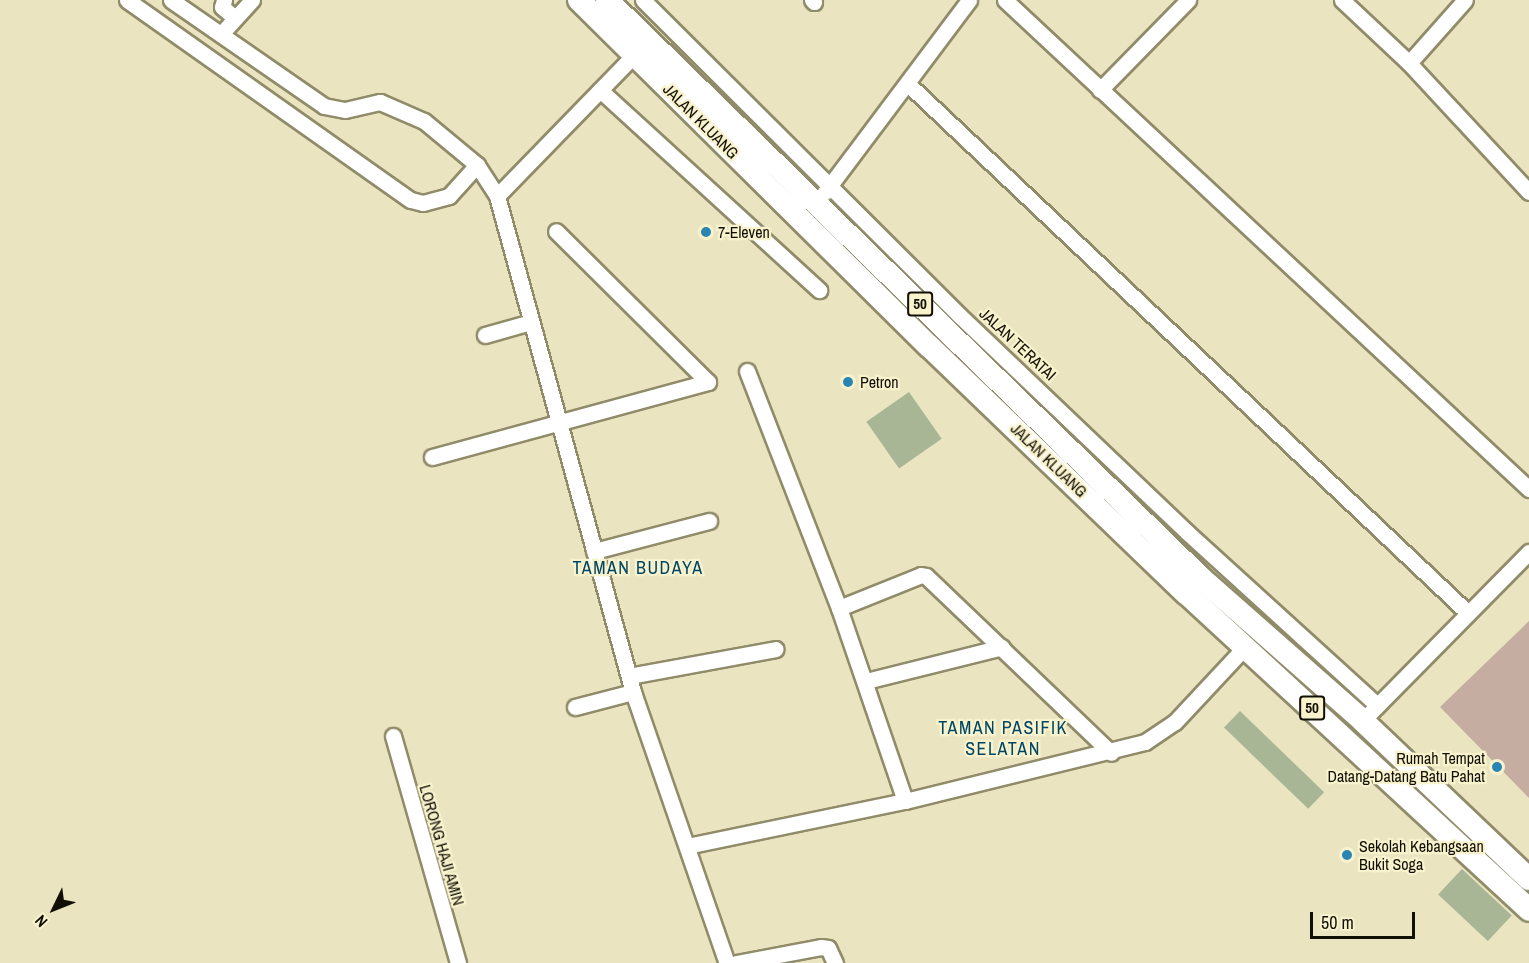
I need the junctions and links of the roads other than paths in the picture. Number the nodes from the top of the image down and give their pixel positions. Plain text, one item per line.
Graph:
1 (128, 0) edge
2 (171, 0) edge
3 (224, 0) edge
4 (252, 0) edge
5 (579, 0) edge
6 (643, 0) edge
7 (969, 0) edge
8 (1005, 0) edge
9 (1188, 0) edge
10 (1342, 0) edge
11 (1465, 0) edge
12 (620, 5) edge
13 (235, 18) junction
14 (221, 34) junction
15 (635, 54) junction
16 (1409, 63) junction
17 (908, 84) junction
18 (600, 90) junction
19 (1100, 90) junction
20 (477, 165) junction
21 (830, 186) junction
22 (1529, 192) edge
23 (497, 196) junction
24 (815, 203) junction
25 (556, 231) dead end
26 (819, 290) dead end
27 (531, 322) junction
28 (484, 335) dead end
29 (747, 371) dead end
30 (1038, 399) junction
31 (560, 423) junction
32 (432, 457) dead end
33 (1529, 489) edge
34 (709, 522) dead end
35 (594, 551) junction
36 (1529, 552) edge
37 (839, 608) junction
38 (1467, 612) junction
39 (1002, 647) junction
40 (1244, 648) junction
41 (776, 649) dead end
42 (629, 676) junction
43 (866, 681) junction
44 (633, 692) junction
45 (575, 708) dead end
46 (1370, 713) junction
47 (393, 736) dead end
48 (1111, 753) junction
49 (1379, 770) junction
50 (905, 801) junction
51 (687, 846) junction
52 (1529, 879) edge
53 (1529, 910) edge
54 (458, 963) edge
55 (727, 963) edge
56 (736, 963) edge
57 (835, 963) edge

1 - 20 street
2 - 14 street
3 - 13 street
4 - 13 street
5 - 15 highway, JALAN KLUANG / 50
6 - 21 street, JALAN TERATAI
7 - 17 street
8 - 19 street
9 - 19 street
10 - 16 street
11 - 16 street
12 - 24 highway, JALAN KLUANG / 50
13 - 14 street
14 - 20 street
15 - 18 street
15 - 40 highway, JALAN KLUANG / 50
16 - 22 street
17 - 21 street
17 - 38 street
18 - 23 street
18 - 26 street
19 - 33 street
20 - 23 street
21 - 24 street
21 - 30 street, JALAN TERATAI
23 - 27 street
24 - 30 highway, JALAN KLUANG / 50
25 - 31 street
27 - 28 street
27 - 31 street
29 - 37 street
30 - 46 highway, JALAN KLUANG / 50
31 - 32 street
31 - 35 street
34 - 35 street
35 - 42 street
36 - 38 street
37 - 39 street
37 - 43 street
38 - 46 street
39 - 43 street
39 - 48 street
40 - 48 street
40 - 49 highway, JALAN KLUANG / 50
41 - 42 street
42 - 44 street
43 - 50 street
44 - 45 street
44 - 51 street
46 - 49 highway
46 - 52 highway, JALAN KLUANG / 50
47 - 54 street, LORONG HAJI AMIN
48 - 50 street
49 - 53 highway, JALAN KLUANG / 50
50 - 51 street
51 - 55 street
56 - 57 street

